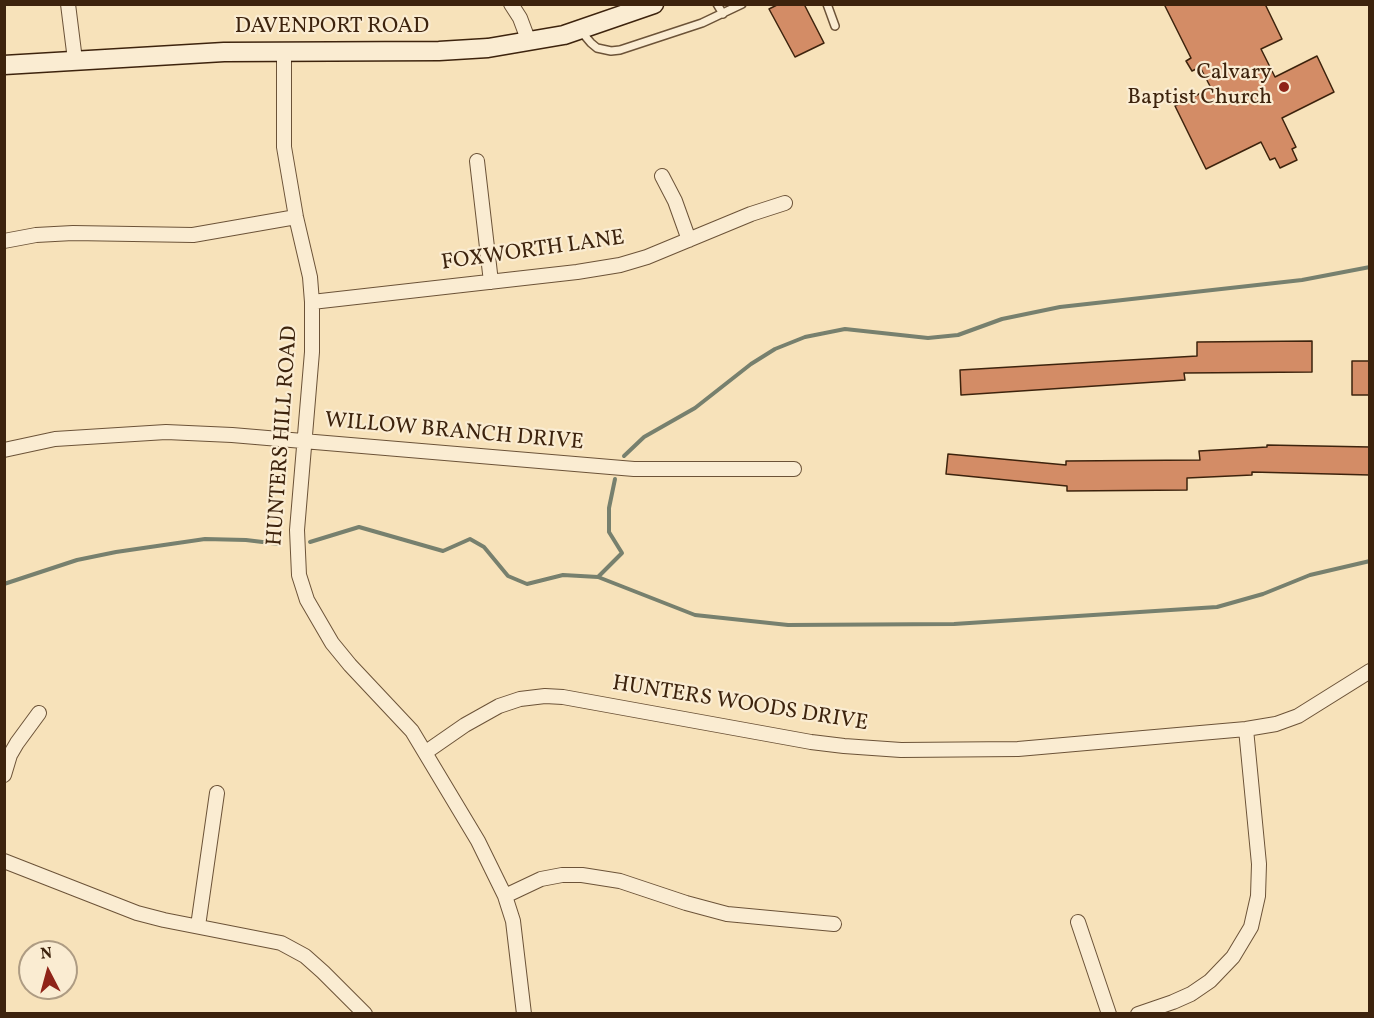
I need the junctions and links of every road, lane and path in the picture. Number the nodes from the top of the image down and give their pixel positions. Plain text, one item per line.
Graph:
1 (68, 4) edge
2 (511, 4) edge
3 (654, 4) edge
4 (717, 4) edge
5 (742, 4) edge
6 (827, 4) edge
7 (723, 14) junction
8 (835, 26) dead end
9 (580, 30) junction
10 (529, 42) junction
11 (284, 51) junction
12 (75, 60) junction
13 (4, 65) edge
14 (477, 160) dead end
15 (662, 176) dead end
16 (785, 202) dead end
17 (296, 217) junction
18 (690, 240) junction
19 (4, 241) edge
20 (491, 282) junction
21 (312, 302) junction
22 (304, 441) junction
23 (4, 450) edge
24 (794, 469) dead end
25 (1370, 671) edge
26 (39, 713) dead end
27 (1246, 729) junction
28 (426, 752) junction
29 (4, 775) edge
30 (217, 793) dead end
31 (4, 861) edge
32 (505, 896) junction
33 (1078, 922) dead end
34 (834, 924) dead end
35 (198, 926) junction
36 (365, 1014) edge
37 (524, 1014) edge
38 (1109, 1014) edge
39 (1138, 1014) edge

1 - 12 street
2 - 10 street
3 - 9 street, DAVENPORT ROAD
4 - 7 lane
5 - 7 lane
6 - 8 lane
7 - 9 lane
9 - 10 street, DAVENPORT ROAD
10 - 11 street, DAVENPORT ROAD
11 - 12 street, DAVENPORT ROAD
11 - 17 street, HUNTERS HILL ROAD
12 - 13 street, DAVENPORT ROAD
14 - 20 street
15 - 18 street
16 - 18 street, FOXWORTH LANE
17 - 19 street
17 - 21 street, HUNTERS HILL ROAD
18 - 20 street, FOXWORTH LANE
20 - 21 street, FOXWORTH LANE
21 - 22 street, HUNTERS HILL ROAD
22 - 23 street, WILLOW BRANCH DRIVE
22 - 24 street, WILLOW BRANCH DRIVE
22 - 28 street, HUNTERS HILL ROAD
25 - 27 street, HUNTERS WOODS DRIVE
26 - 29 street
27 - 28 street, HUNTERS WOODS DRIVE
27 - 39 street
28 - 32 street, HUNTERS HILL ROAD
30 - 35 street
31 - 35 street
32 - 34 street
32 - 37 street, HUNTERS HILL ROAD
33 - 38 street
35 - 36 street

